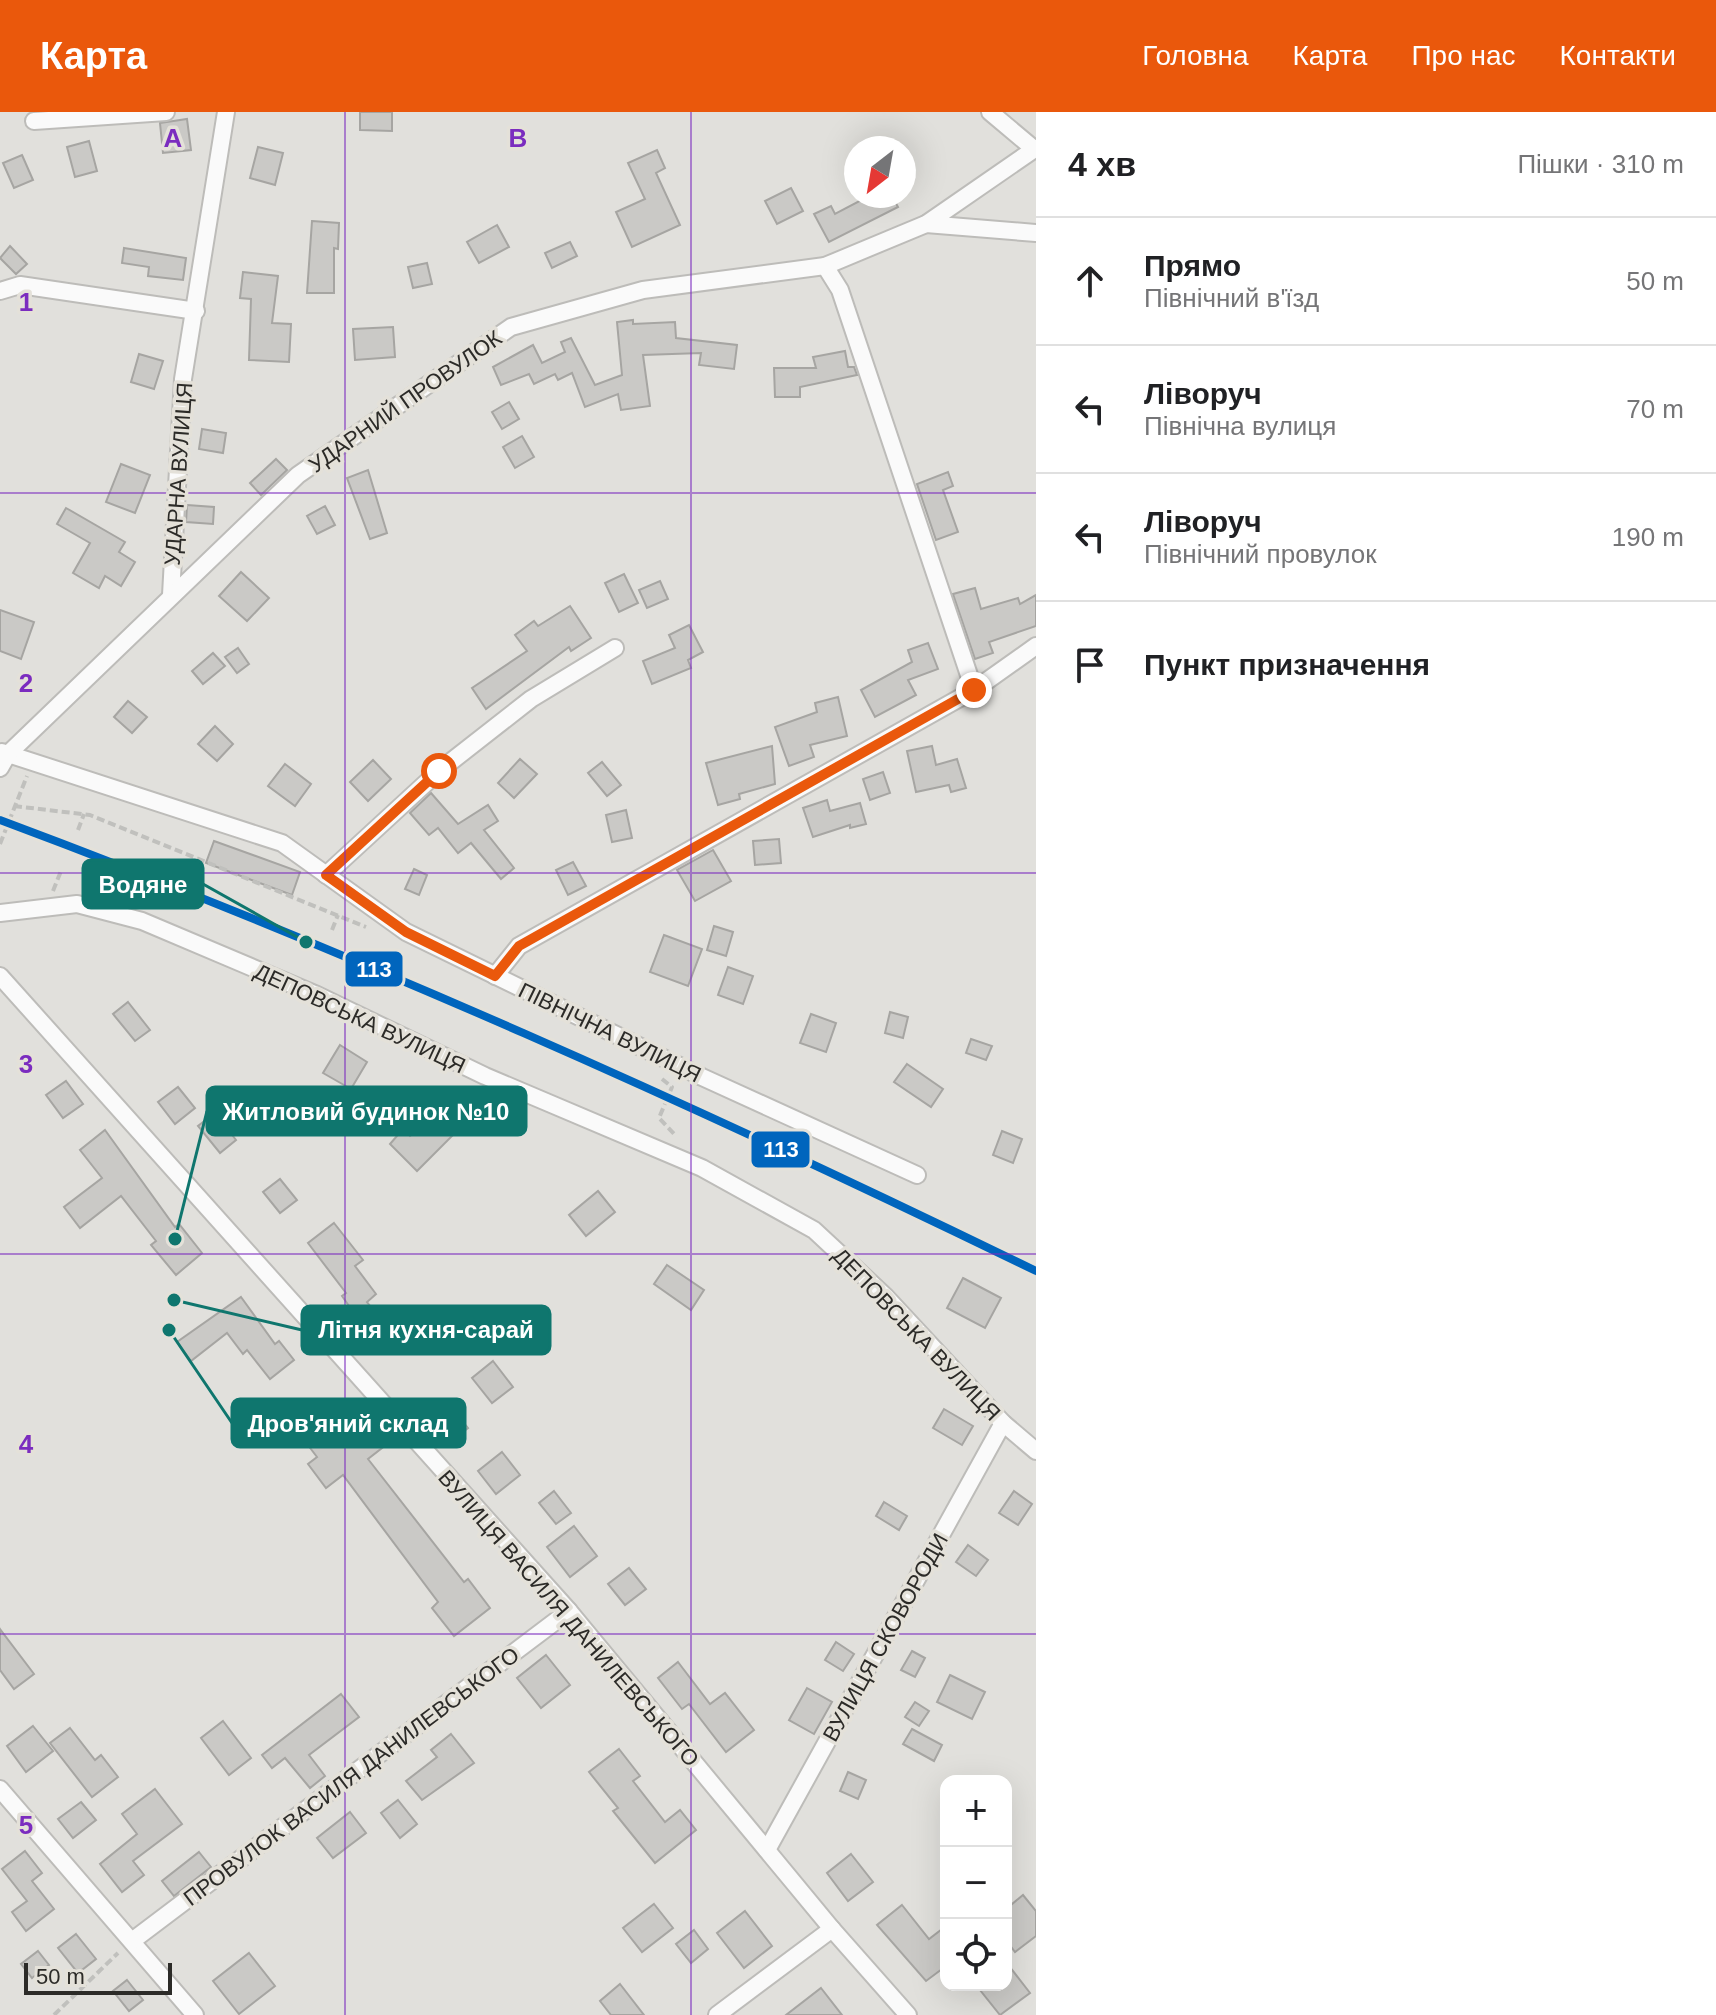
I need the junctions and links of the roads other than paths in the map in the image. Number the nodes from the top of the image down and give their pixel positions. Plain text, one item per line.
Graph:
1 (166, 112) edge
2 (226, 112) edge
3 (990, 112) edge
4 (34, 121) dead end
5 (1035, 148) edge
6 (926, 224) junction
7 (1036, 233) edge
8 (825, 266) junction
9 (0, 291) edge
10 (196, 311) junction
11 (171, 595) junction
12 (1036, 646) edge
13 (615, 648) dead end
14 (974, 690) junction
15 (3, 758) edge
16 (326, 875) junction
17 (0, 913) edge
18 (0, 976) edge
19 (495, 976) junction
20 (917, 1175) dead end
21 (1003, 1423) junction
22 (1036, 1451) edge
23 (569, 1611) junction
24 (0, 1789) edge
25 (767, 1850) junction
26 (832, 1929) junction
27 (132, 1941) junction
28 (195, 2015) edge
29 (717, 2015) edge
30 (908, 2015) edge

1 - 4 street
2 - 10 street, УДАРНА ВУЛИЦЯ
3 - 5 street
5 - 6 street, УДАРНИЙ ПРОВУЛОК
6 - 7 street
6 - 8 street, УДАРНИЙ ПРОВУЛОК
8 - 11 street, УДАРНИЙ ПРОВУЛОК
8 - 14 street
9 - 10 street
10 - 11 street, УДАРНА ВУЛИЦЯ
11 - 15 street, УДАРНА ВУЛИЦЯ
12 - 14 street
13 - 16 street
14 - 19 street
15 - 16 street, ПІВНІЧНА ВУЛИЦЯ
16 - 19 street, ПІВНІЧНА ВУЛИЦЯ
17 - 21 street, ДЕПОВСЬКА ВУЛИЦЯ
18 - 23 street, ВУЛИЦЯ ВАСИЛЯ ДАНИЛЕВСЬКОГО
19 - 20 street, ПІВНІЧНА ВУЛИЦЯ
21 - 22 street, ДЕПОВСЬКА ВУЛИЦЯ
21 - 25 street, ВУЛИЦЯ СКОВОРОДИ
23 - 25 street, ВУЛИЦЯ ВАСИЛЯ ДАНИЛЕВСЬКОГО
23 - 27 street, ПРОВУЛОК ВАСИЛЯ ДАНИЛЕВСЬКОГО
24 - 27 street
25 - 26 street, ВУЛИЦЯ ВАСИЛЯ ДАНИЛЕВСЬКОГО
26 - 29 street
26 - 30 street, ВУЛИЦЯ ВАСИЛЯ ДАНИЛЕВСЬКОГО
27 - 28 street

